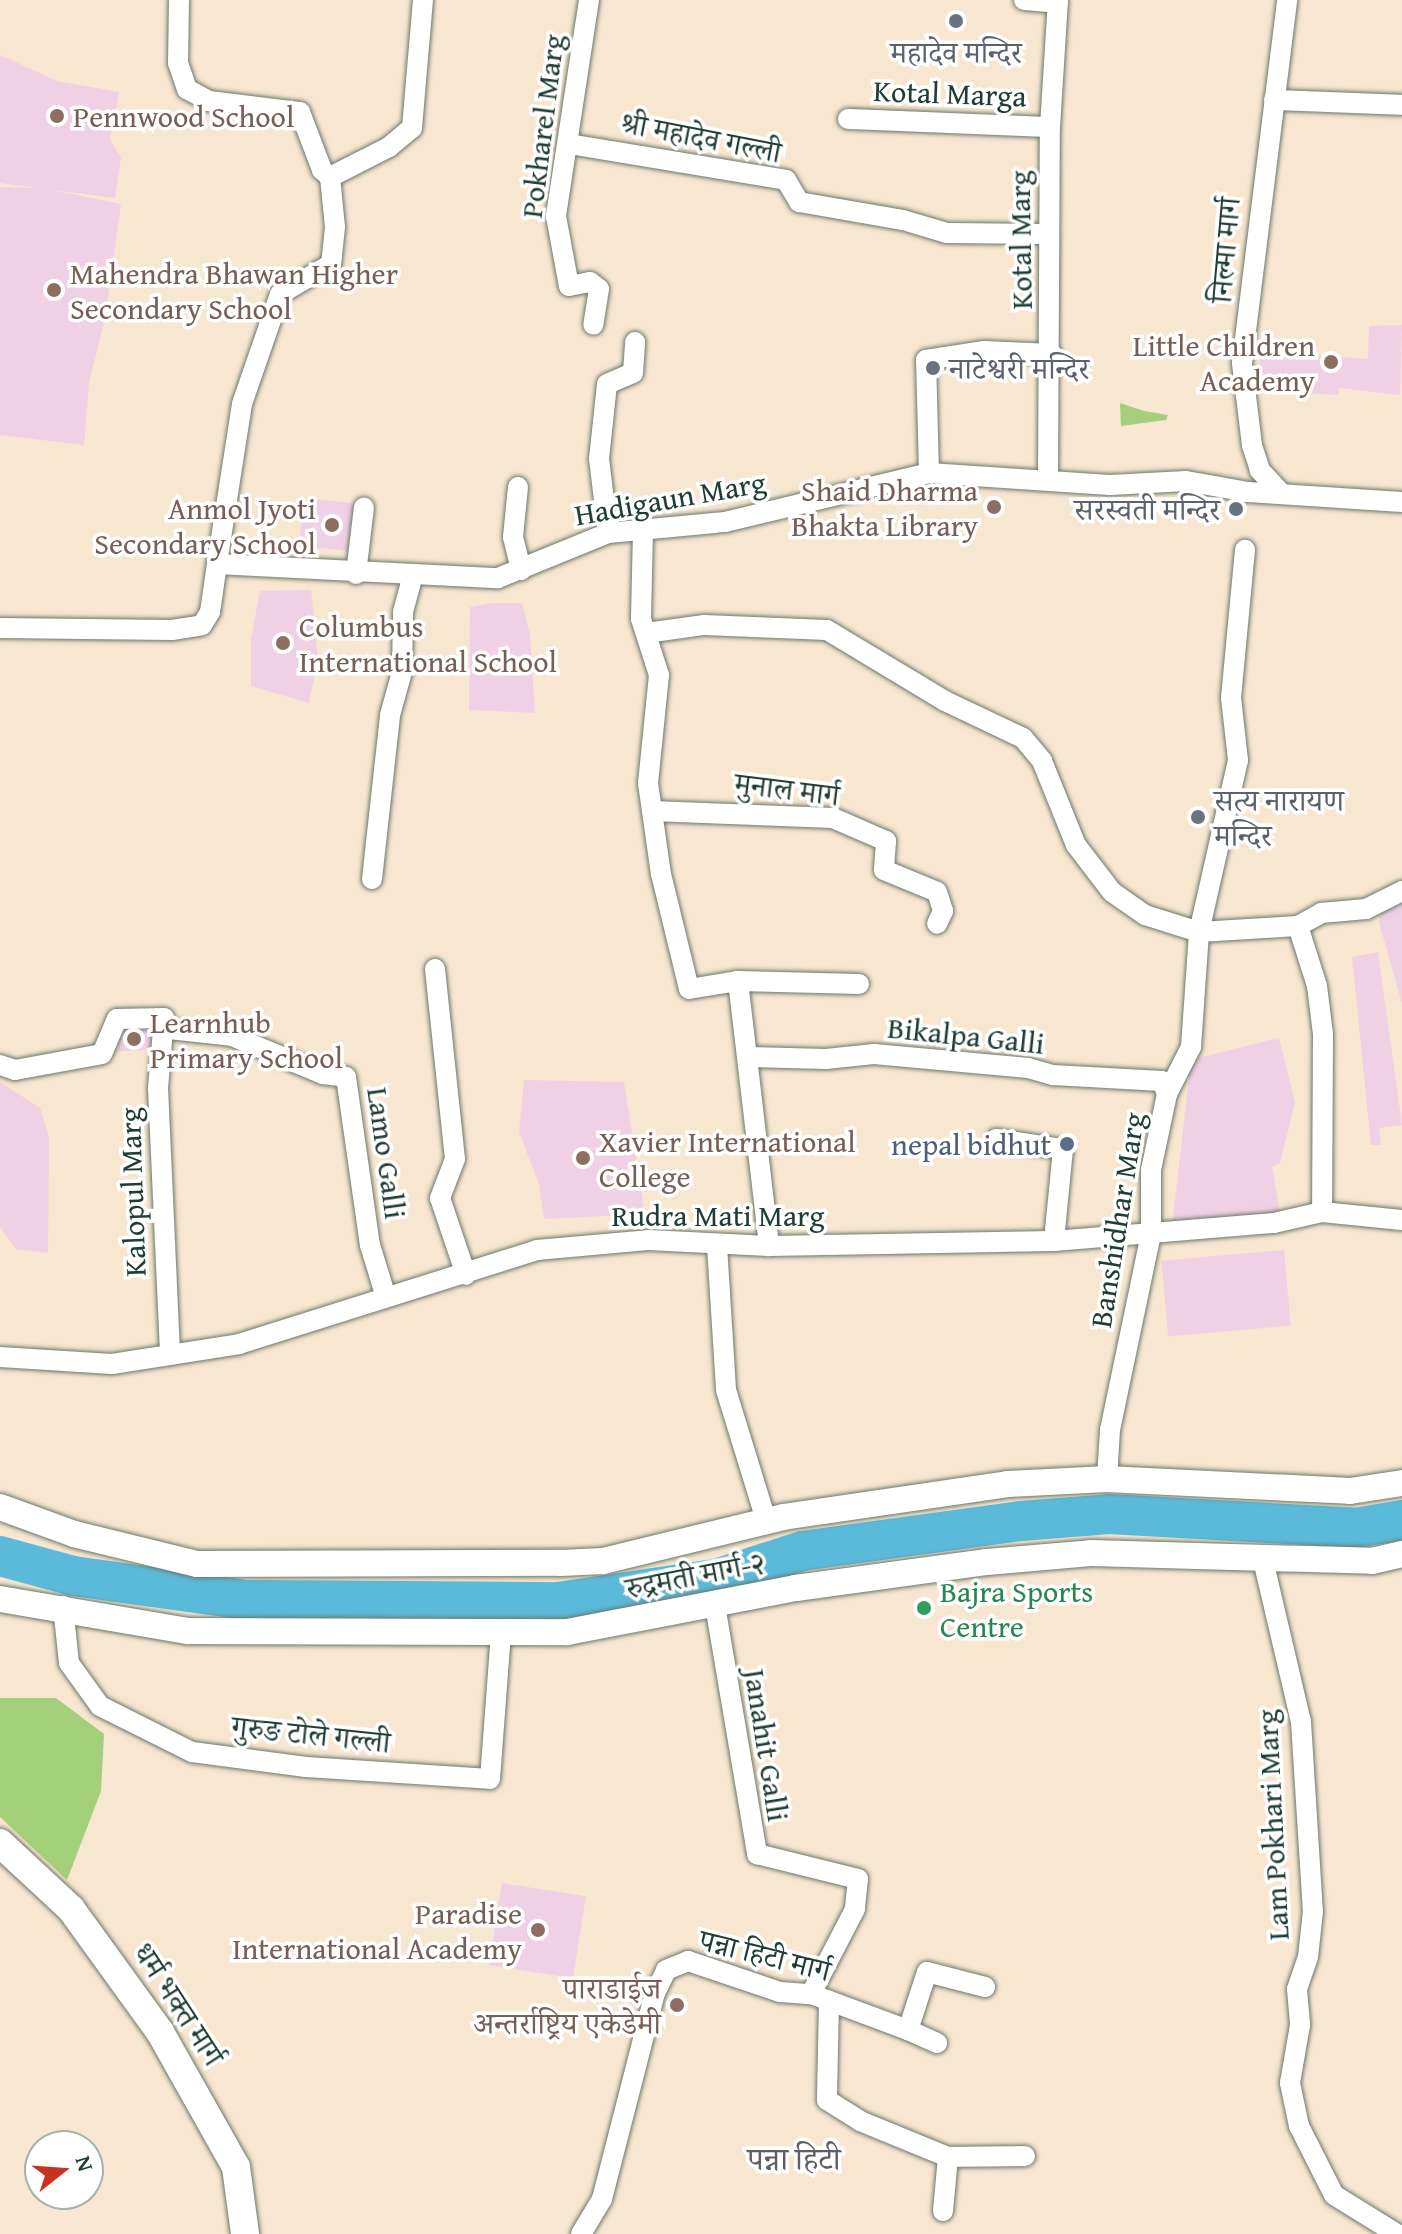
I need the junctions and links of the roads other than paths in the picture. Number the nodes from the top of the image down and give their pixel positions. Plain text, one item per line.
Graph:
1 (179, 0) edge
2 (423, 0) edge
3 (589, 0) edge
4 (1024, 0) edge
5 (1287, 0) edge
6 (1058, 2) edge
7 (1274, 100) junction
8 (1402, 105) edge
9 (848, 119) dead end
10 (1050, 127) junction
11 (569, 144) junction
12 (330, 177) junction
13 (1048, 234) junction
14 (593, 325) dead end
15 (635, 342) dead end
16 (1052, 354) junction
17 (929, 473) junction
18 (1048, 480) junction
19 (518, 487) dead end
20 (1282, 494) junction
21 (1402, 502) edge
22 (364, 507) dead end
23 (643, 530) junction
24 (608, 533) junction
25 (1245, 550) dead end
26 (217, 564) junction
27 (521, 570) junction
28 (356, 574) junction
29 (412, 578) junction
30 (0, 628) edge
31 (646, 633) junction
32 (652, 811) junction
33 (372, 879) dead end
34 (1402, 891) edge
35 (937, 924) dead end
36 (1298, 926) junction
37 (1199, 932) junction
38 (435, 969) dead end
39 (738, 981) junction
40 (859, 984) dead end
41 (160, 1028) junction
42 (749, 1057) junction
43 (0, 1065) edge
44 (1167, 1094) junction
45 (996, 1139) dead end
46 (1322, 1212) junction
47 (1402, 1220) edge
48 (1151, 1234) junction
49 (1054, 1241) junction
50 (717, 1246) junction
51 (769, 1246) junction
52 (466, 1275) junction
53 (385, 1294) junction
54 (170, 1355) junction
55 (0, 1357) edge
56 (1107, 1479) junction
57 (1402, 1483) edge
58 (0, 1507) edge
59 (766, 1520) junction
60 (1402, 1554) edge
61 (1263, 1560) junction
62 (0, 1599) edge
63 (715, 1605) junction
64 (63, 1606) junction
65 (501, 1631) junction
66 (0, 1843) edge
67 (985, 1987) dead end
68 (820, 1998) junction
69 (908, 2030) junction
70 (937, 2043) dead end
71 (1025, 2156) dead end
72 (948, 2157) junction
73 (943, 2211) dead end
74 (245, 2234) edge
75 (581, 2234) edge
76 (1397, 2234) edge

1 - 12 street
2 - 12 street
3 - 11 street, Pokharel Marg
4 - 6 street
5 - 7 street, निल्मा मार्ग
6 - 10 street, Kotal Marg
7 - 8 street
7 - 20 street, निल्मा मार्ग
9 - 10 street, Kotal Marga
10 - 13 street, Kotal Marg
11 - 13 street, श्री महादेव गल्ली
11 - 14 street, Pokharel Marg
12 - 26 street
13 - 16 street, Kotal Marg
15 - 24 street
16 - 17 street
16 - 18 street, Kotal Marg
17 - 18 street, Hadigaun Marg
17 - 23 street, Hadigaun Marg
18 - 20 street, Hadigaun Marg
19 - 27 street
20 - 21 street, Hadigaun Marg
22 - 28 street
23 - 24 street, Hadigaun Marg
23 - 31 street
24 - 27 street, Hadigaun Marg
25 - 37 street, Banshidhar Marg
26 - 28 street, Hadigaun Marg
26 - 30 street
27 - 29 street, Hadigaun Marg
28 - 29 street, Hadigaun Marg
29 - 33 street
31 - 32 street
31 - 37 street
32 - 35 street, मुनाल मार्ग
32 - 39 street
34 - 36 street
36 - 37 street
36 - 46 street
37 - 44 street, Banshidhar Marg
38 - 52 street
39 - 40 street
39 - 42 street
41 - 43 street, Lamo Galli
41 - 53 street, Lamo Galli
41 - 54 street, Kalopul Marg
42 - 44 street, Bikalpa Galli
42 - 51 street
44 - 48 street, Banshidhar Marg
45 - 49 street
46 - 47 street, Rudra Mati Marg
46 - 48 street, Rudra Mati Marg
48 - 49 street, Rudra Mati Marg
48 - 56 street, Banshidhar Marg
49 - 51 street, Rudra Mati Marg
50 - 51 street, Rudra Mati Marg
50 - 52 street, Rudra Mati Marg
50 - 59 street
52 - 53 street, Rudra Mati Marg
53 - 54 street, Rudra Mati Marg
54 - 55 street, Rudra Mati Marg
56 - 57 street
56 - 59 street
58 - 59 street
60 - 61 street, रुद्रमती मार्ग-२
61 - 63 street, रुद्रमती मार्ग-२
61 - 76 street, Lam Pokhari Marg
62 - 64 street, रुद्रमती मार्ग-२
63 - 65 street, रुद्रमती मार्ग-२
63 - 68 street, Janahit Galli
64 - 65 street, रुद्रमती मार्ग-२
64 - 65 street, गुरुङ टोले गल्ली
66 - 74 main road, धर्म भक्त मार्ग
67 - 69 street
68 - 69 street, पन्ना हिटी मार्ग
68 - 72 street
68 - 75 street, पन्ना हिटी मार्ग
69 - 70 street, पन्ना हिटी मार्ग
71 - 72 street
72 - 73 street

